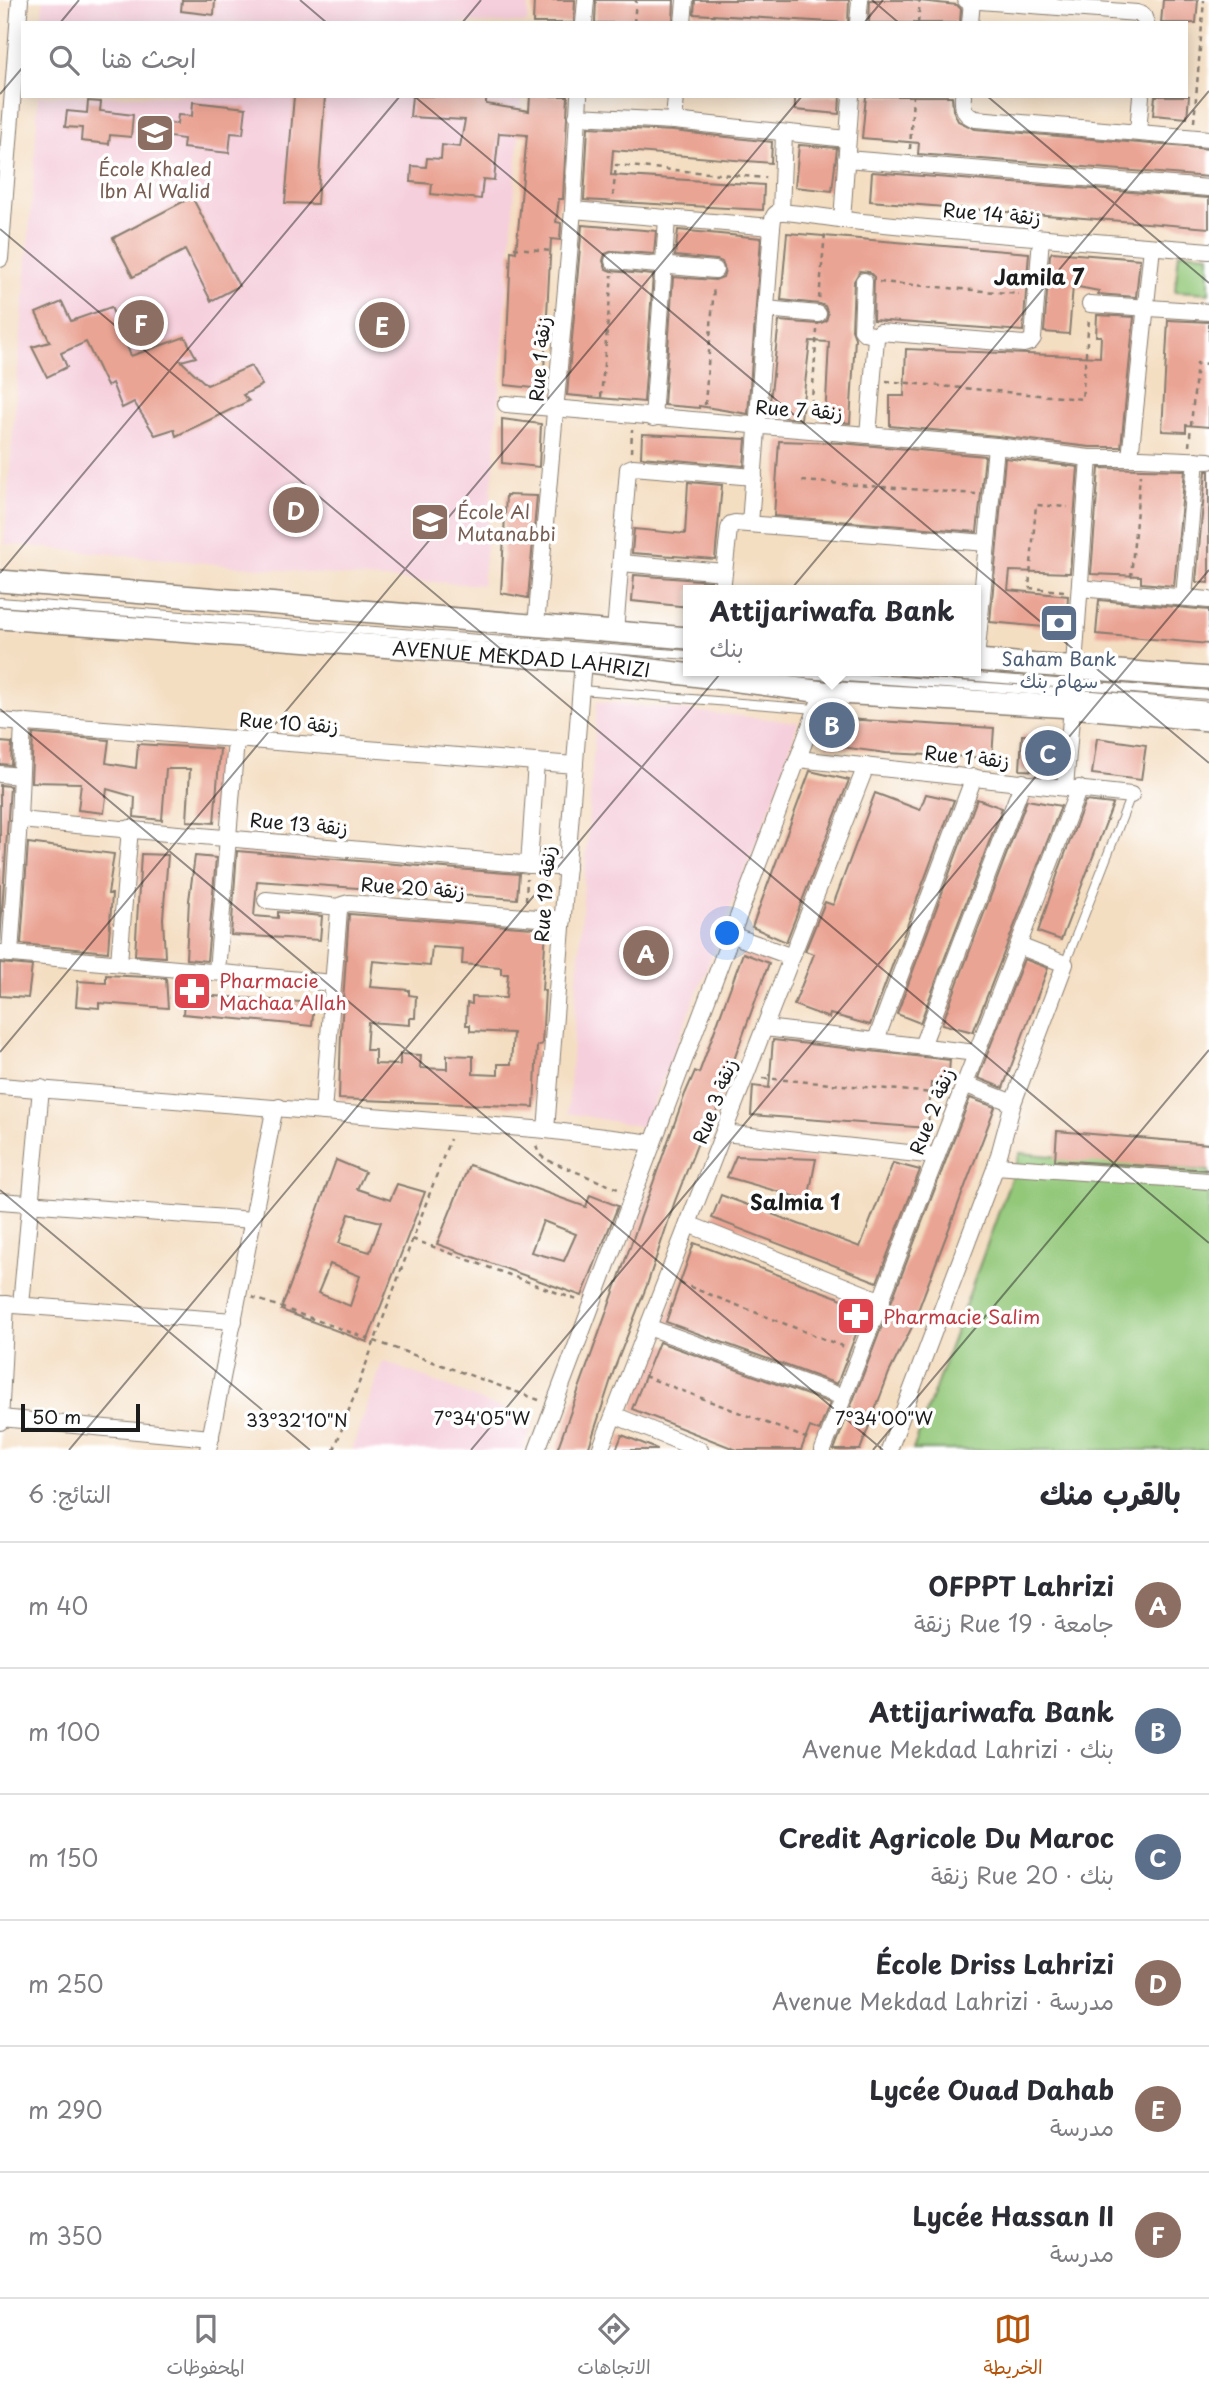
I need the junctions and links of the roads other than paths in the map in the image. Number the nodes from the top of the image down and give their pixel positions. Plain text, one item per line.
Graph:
1 (20, 0) edge
2 (586, 0) edge
3 (685, 0) edge
4 (860, 0) edge
5 (966, 0) edge
6 (972, 1) edge
7 (1142, 18) edge
8 (584, 21) edge
9 (684, 21) edge
10 (858, 21) edge
11 (970, 21) edge
12 (0, 30) edge
13 (18, 31) junction
14 (6, 92) edge
15 (579, 98) edge
16 (676, 98) edge
17 (851, 98) edge
18 (963, 98) edge
19 (1141, 98) edge
20 (577, 116) junction
21 (674, 121) junction
22 (1138, 132) junction
23 (784, 133) junction
24 (1201, 138) edge
25 (847, 139) junction
26 (846, 159) junction
27 (1209, 188) edge
28 (573, 210) junction
29 (667, 219) junction
30 (775, 219) junction
31 (842, 220) junction
32 (1041, 238) junction
33 (1, 239) edge
34 (1152, 247) junction
35 (1209, 251) edge
36 (0, 259) edge
37 (613, 261) road end
38 (664, 265) junction
39 (715, 270) road end
40 (864, 281) road end
41 (1090, 304) road end
42 (1146, 308) junction
43 (766, 309) junction
44 (1209, 312) edge
45 (818, 314) dead end
46 (879, 334) junction
47 (506, 404) dead end
48 (555, 410) junction
49 (653, 418) junction
50 (758, 427) junction
51 (868, 435) junction
52 (996, 446) junction
53 (1089, 458) junction
54 (1135, 458) junction
55 (1197, 460) edge
56 (754, 477) junction
57 (750, 524) junction
58 (987, 543) junction
59 (621, 563) junction
60 (724, 572) junction
61 (0, 581) edge
62 (723, 585) edge
63 (1080, 590) junction
64 (1184, 597) junction
65 (1209, 600) edge
66 (0, 602) edge
67 (981, 607) edge
68 (0, 610) edge
69 (0, 618) edge
70 (536, 625) junction
71 (615, 632) junction
72 (683, 638) edge
73 (683, 655) edge
74 (583, 661) junction
75 (981, 661) edge
76 (683, 665) edge
77 (852, 676) edge
78 (951, 676) edge
79 (1209, 678) edge
80 (1072, 688) junction
81 (581, 690) junction
82 (1209, 695) edge
83 (820, 700) junction
84 (1209, 706) edge
85 (0, 720) edge
86 (1209, 720) edge
87 (23, 722) junction
88 (236, 740) junction
89 (798, 759) junction
90 (536, 762) junction
91 (575, 765) junction
92 (866, 766) junction
93 (0, 774) edge
94 (20, 776) junction
95 (974, 777) junction
96 (1023, 782) junction
97 (1072, 787) junction
98 (1131, 795) joint
99 (23, 820) junction
100 (130, 828) junction
101 (228, 837) junction
102 (528, 865) junction
103 (567, 868) junction
104 (266, 900) dead end
105 (340, 907) junction
106 (563, 920) junction
107 (732, 935) junction
108 (1019, 946) junction
109 (5, 953) edge
110 (792, 957) junction
111 (119, 962) junction
112 (1065, 964) junction
113 (216, 971) junction
114 (333, 983) junction
115 (765, 1028) junction
116 (876, 1040) junction
117 (922, 1045) junction
118 (976, 1053) junction
119 (0, 1086) edge
120 (41, 1088) junction
121 (962, 1090) junction
122 (1013, 1103) junction
123 (279, 1107) junction
124 (323, 1112) junction
125 (543, 1130) junction
126 (724, 1133) junction
127 (653, 1143) junction
128 (936, 1156) junction
129 (996, 1166) junction
130 (1209, 1181) edge
131 (0, 1201) edge
132 (30, 1204) junction
133 (253, 1220) junction
134 (688, 1224) junction
135 (882, 1301) junction
136 (9, 1305) edge
137 (233, 1321) junction
138 (648, 1327) junction
139 (843, 1397) junction
140 (614, 1415) junction
141 (0, 1420) edge
142 (209, 1444) edge
143 (824, 1448) edge
144 (537, 1450) edge
145 (600, 1450) edge
146 (700, 1450) edge
147 (889, 1450) edge

1 - 13 street
2 - 8 street
3 - 9 street
4 - 10 street
5 - 6 street
6 - 7 street
6 - 11 street
12 - 13 street
13 - 14 street
14 - 33 street
15 - 20 street, Rue 1 زنقة
16 - 21 street
17 - 25 street
18 - 22 street
19 - 22 street
20 - 21 street
20 - 28 street, Rue 1 زنقة
21 - 23 street
22 - 24 street
23 - 25 street
23 - 30 street
25 - 26 street
26 - 27 street
26 - 31 street
28 - 29 street, Rue 14 زنقة
28 - 48 street, Rue 1 زنقة
29 - 30 street, Rue 14 زنقة
29 - 38 street
30 - 31 street, Rue 14 زنقة
30 - 43 street
31 - 32 street, Rue 14 زنقة
32 - 34 street, Rue 14 زنقة
32 - 46 street
33 - 36 street
34 - 35 street, Rue 14 زنقة
34 - 42 street
37 - 38 street
38 - 39 street
38 - 49 street
40 - 46 street
41 - 42 street
42 - 44 street
42 - 54 street
43 - 45 street
43 - 50 street
46 - 51 street
47 - 48 street, Rue 7 زنقة
48 - 49 street, Rue 7 زنقة
48 - 70 street, Rue 1 زنقة
49 - 50 street, Rue 7 زنقة
50 - 51 street, Rue 7 زنقة
50 - 56 street
51 - 52 street, Rue 7 زنقة
52 - 53 street, Rue 7 زنقة
52 - 58 street
53 - 54 street, Rue 7 زنقة
53 - 63 street
54 - 55 street, Rue 7 زنقة
55 - 64 street
56 - 57 street
56 - 59 street
57 - 58 street
57 - 60 street
58 - 67 street
59 - 60 street
59 - 71 street
60 - 62 street
61 - 70 main road, AVENUE MEKDAD LAHRIZI
63 - 64 street
63 - 80 street
64 - 65 street
66 - 73 lane
68 - 76 lane
69 - 74 main road, AVENUE MEKDAD LAHRIZI
70 - 71 main road, AVENUE MEKDAD LAHRIZI
71 - 72 main road, AVENUE MEKDAD LAHRIZI
74 - 81 street, Rue 19 زنقة
74 - 83 main road, AVENUE MEKDAD LAHRIZI
75 - 80 main road, AVENUE MEKDAD LAHRIZI
77 - 80 lane
78 - 80 lane
79 - 80 main road, AVENUE MEKDAD LAHRIZI
80 - 82 lane
80 - 83 main road, AVENUE MEKDAD LAHRIZI
80 - 84 lane
80 - 86 main road, AVENUE MEKDAD LAHRIZI
80 - 97 street
81 - 83 lane
81 - 91 street, Rue 19 زنقة
83 - 89 street
85 - 87 street, Rue 10 زنقة
87 - 88 street, Rue 10 زنقة
87 - 94 street
88 - 90 street, Rue 10 زنقة
88 - 101 street
89 - 92 street, Rue 1 زنقة
89 - 107 street
90 - 91 street, Rue 10 زنقة
90 - 102 street
91 - 103 street, Rue 19 زنقة
92 - 95 street, Rue 1 زنقة
92 - 110 street, Rue 3 زنقة
93 - 94 street
94 - 99 street
95 - 96 street, Rue 1 زنقة
95 - 116 street
96 - 97 street, Rue 1 زنقة
96 - 117 street
97 - 98 street, Rue 1 زنقة
97 - 108 street, Rue 2 زنقة
98 - 112 lane
99 - 100 street, Rue 13 زنقة
99 - 109 street
100 - 101 street, Rue 13 زنقة
100 - 111 street
101 - 102 street, Rue 13 زنقة
101 - 113 street
102 - 103 street, Rue 13 زنقة
103 - 106 street, Rue 19 زنقة
104 - 105 street
105 - 106 street, Rue 20 زنقة
105 - 114 street, Rue 20 زنقة
106 - 125 street, Rue 19 زنقة
107 - 110 street
107 - 127 street
108 - 112 street
108 - 118 street, Rue 2 زنقة
109 - 111 street
110 - 115 street, Rue 3 زنقة
111 - 113 street
112 - 122 street
113 - 114 street
114 - 124 street, Rue 20 زنقة
115 - 116 street
115 - 126 street, Rue 3 زنقة
116 - 117 street
117 - 118 street
118 - 121 street, Rue 2 زنقة
119 - 120 street
120 - 123 street
120 - 132 street
121 - 122 street
121 - 128 street, Rue 2 زنقة
122 - 129 street
123 - 124 street
123 - 133 street
124 - 125 street
125 - 127 street
126 - 128 street
126 - 134 street, Rue 3 زنقة
127 - 144 street
128 - 135 street, Rue 2 زنقة
129 - 130 street
129 - 147 street
131 - 132 street
132 - 133 street
132 - 136 street
133 - 137 street
134 - 135 street
134 - 138 street, Rue 3 زنقة
135 - 139 street, Rue 2 زنقة
136 - 137 street
136 - 141 street
137 - 142 street
138 - 139 street
138 - 140 street, Rue 3 زنقة
139 - 143 street, Rue 2 زنقة
140 - 145 street, Rue 3 زنقة
140 - 146 street
141 - 142 street

